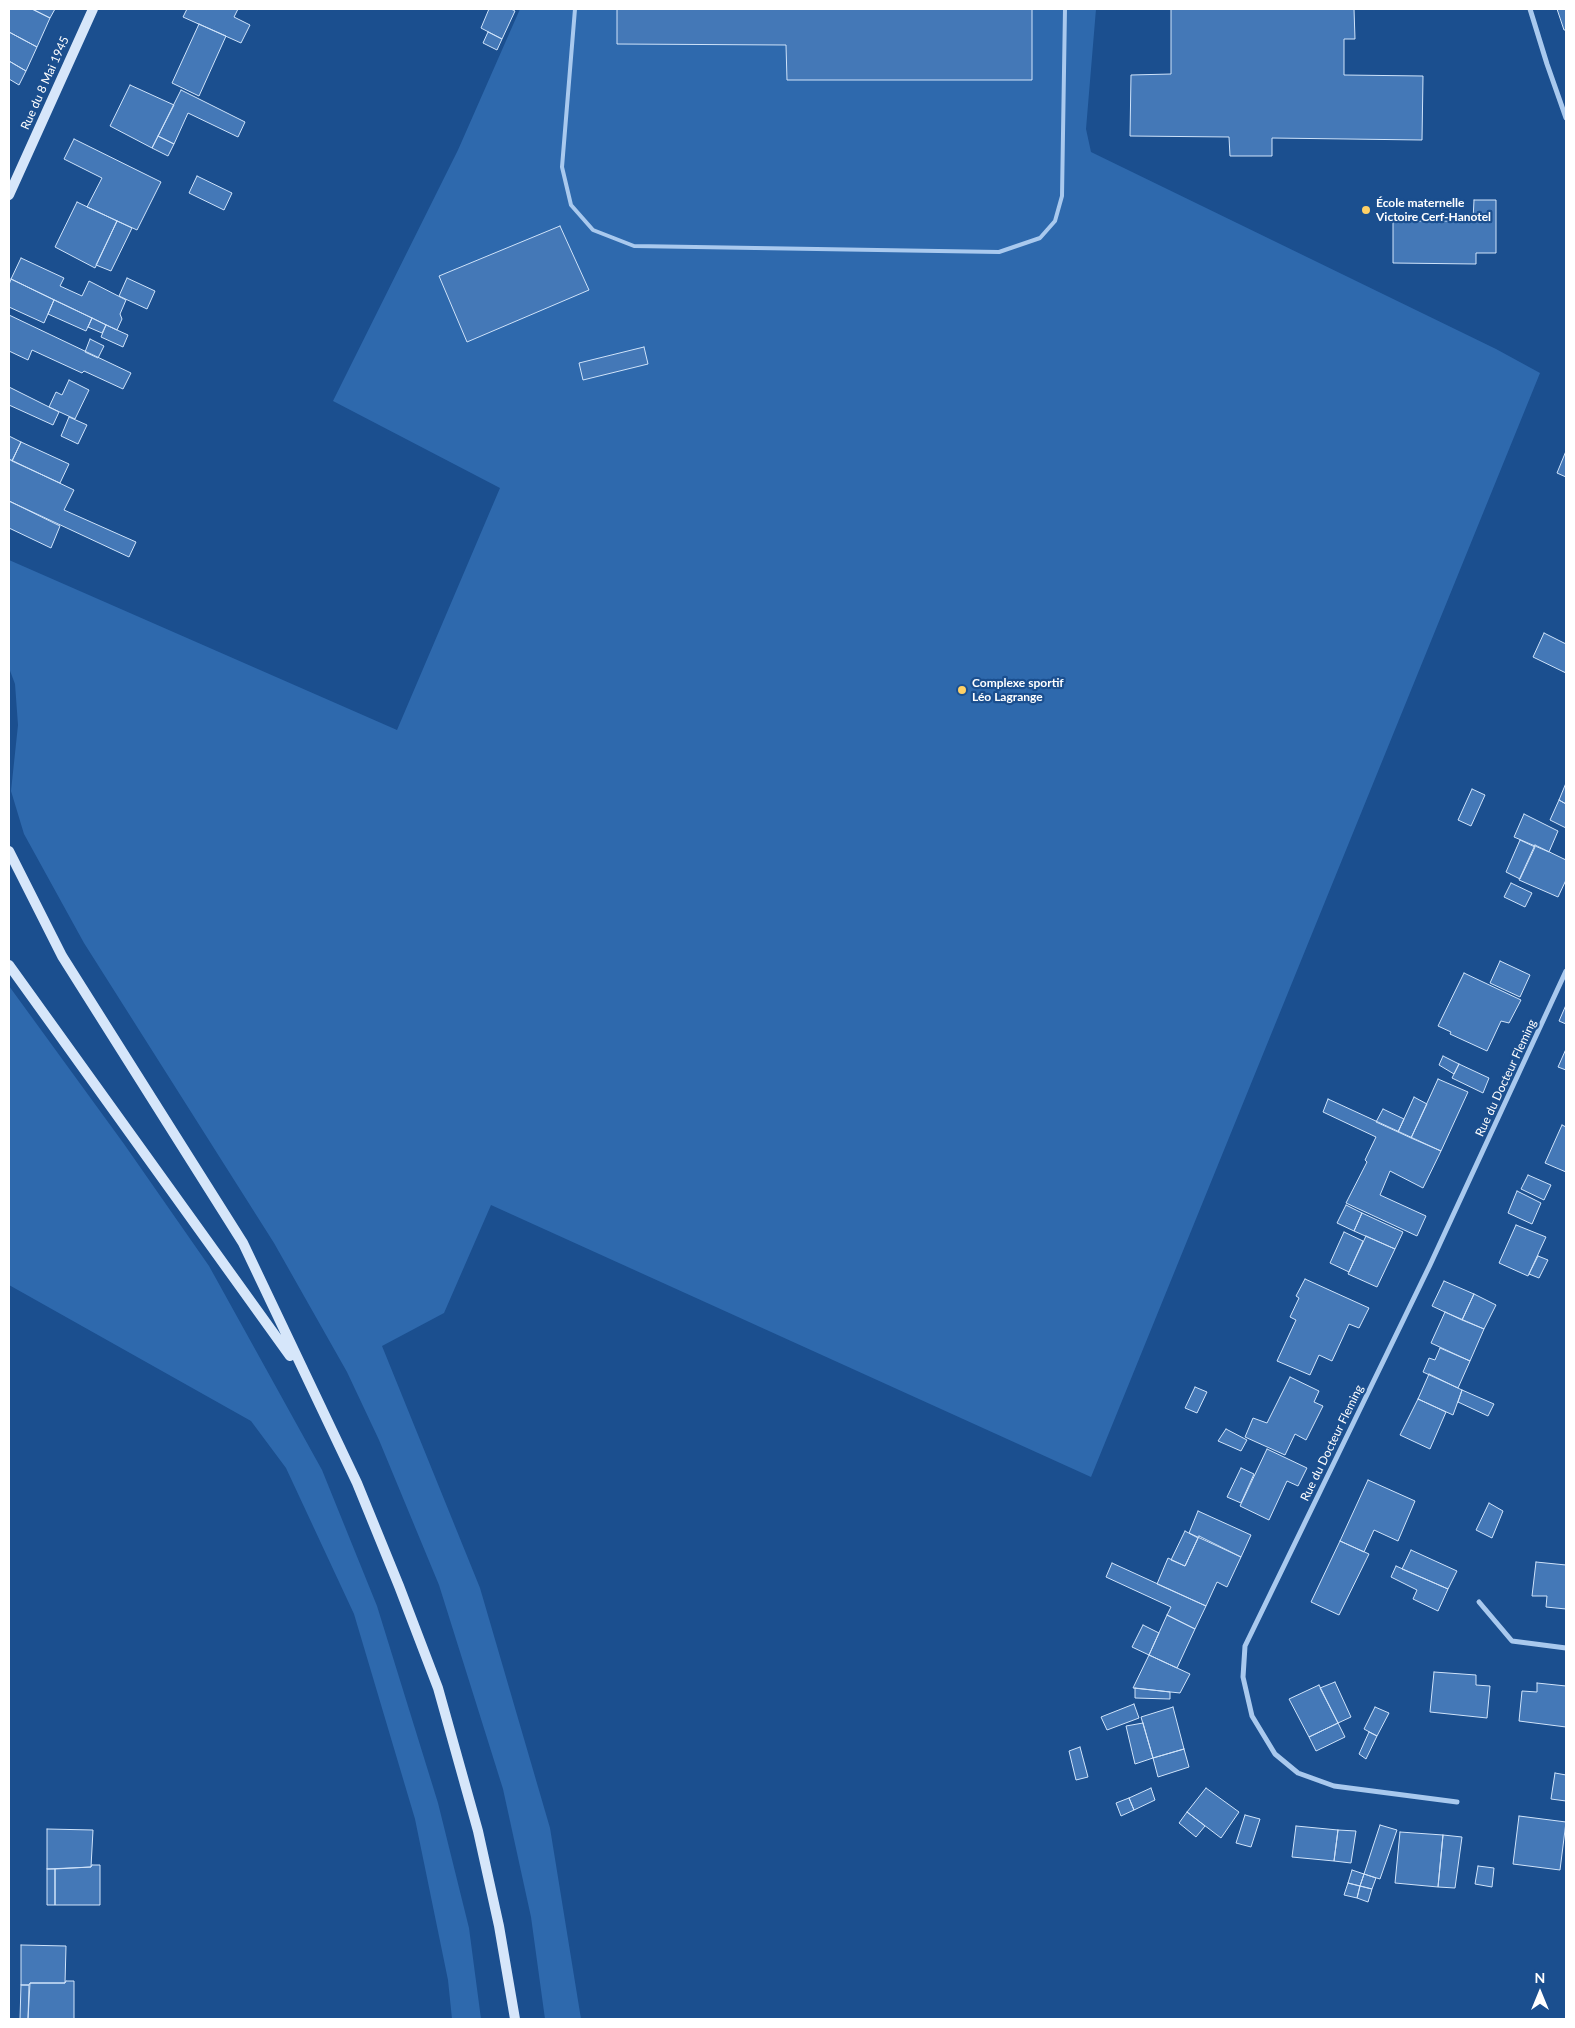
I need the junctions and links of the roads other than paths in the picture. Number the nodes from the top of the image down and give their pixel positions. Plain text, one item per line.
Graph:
1 (93, 9) edge
2 (575, 9) edge
3 (1065, 9) edge
4 (1530, 9) edge
5 (1566, 118) edge
6 (9, 194) edge
7 (9, 851) edge
8 (9, 965) edge
9 (1566, 971) edge
10 (306, 1377) junction
11 (1479, 1602) dead end
12 (1566, 1648) edge
13 (1457, 1802) dead end
14 (514, 2019) edge

1 - 6 main road, Rue du 8 Mai 1945
2 - 3 lane
4 - 5 street
7 - 10 main road
8 - 10 main road
9 - 13 street, Rue du Docteur Fleming
10 - 14 main road
11 - 12 street

